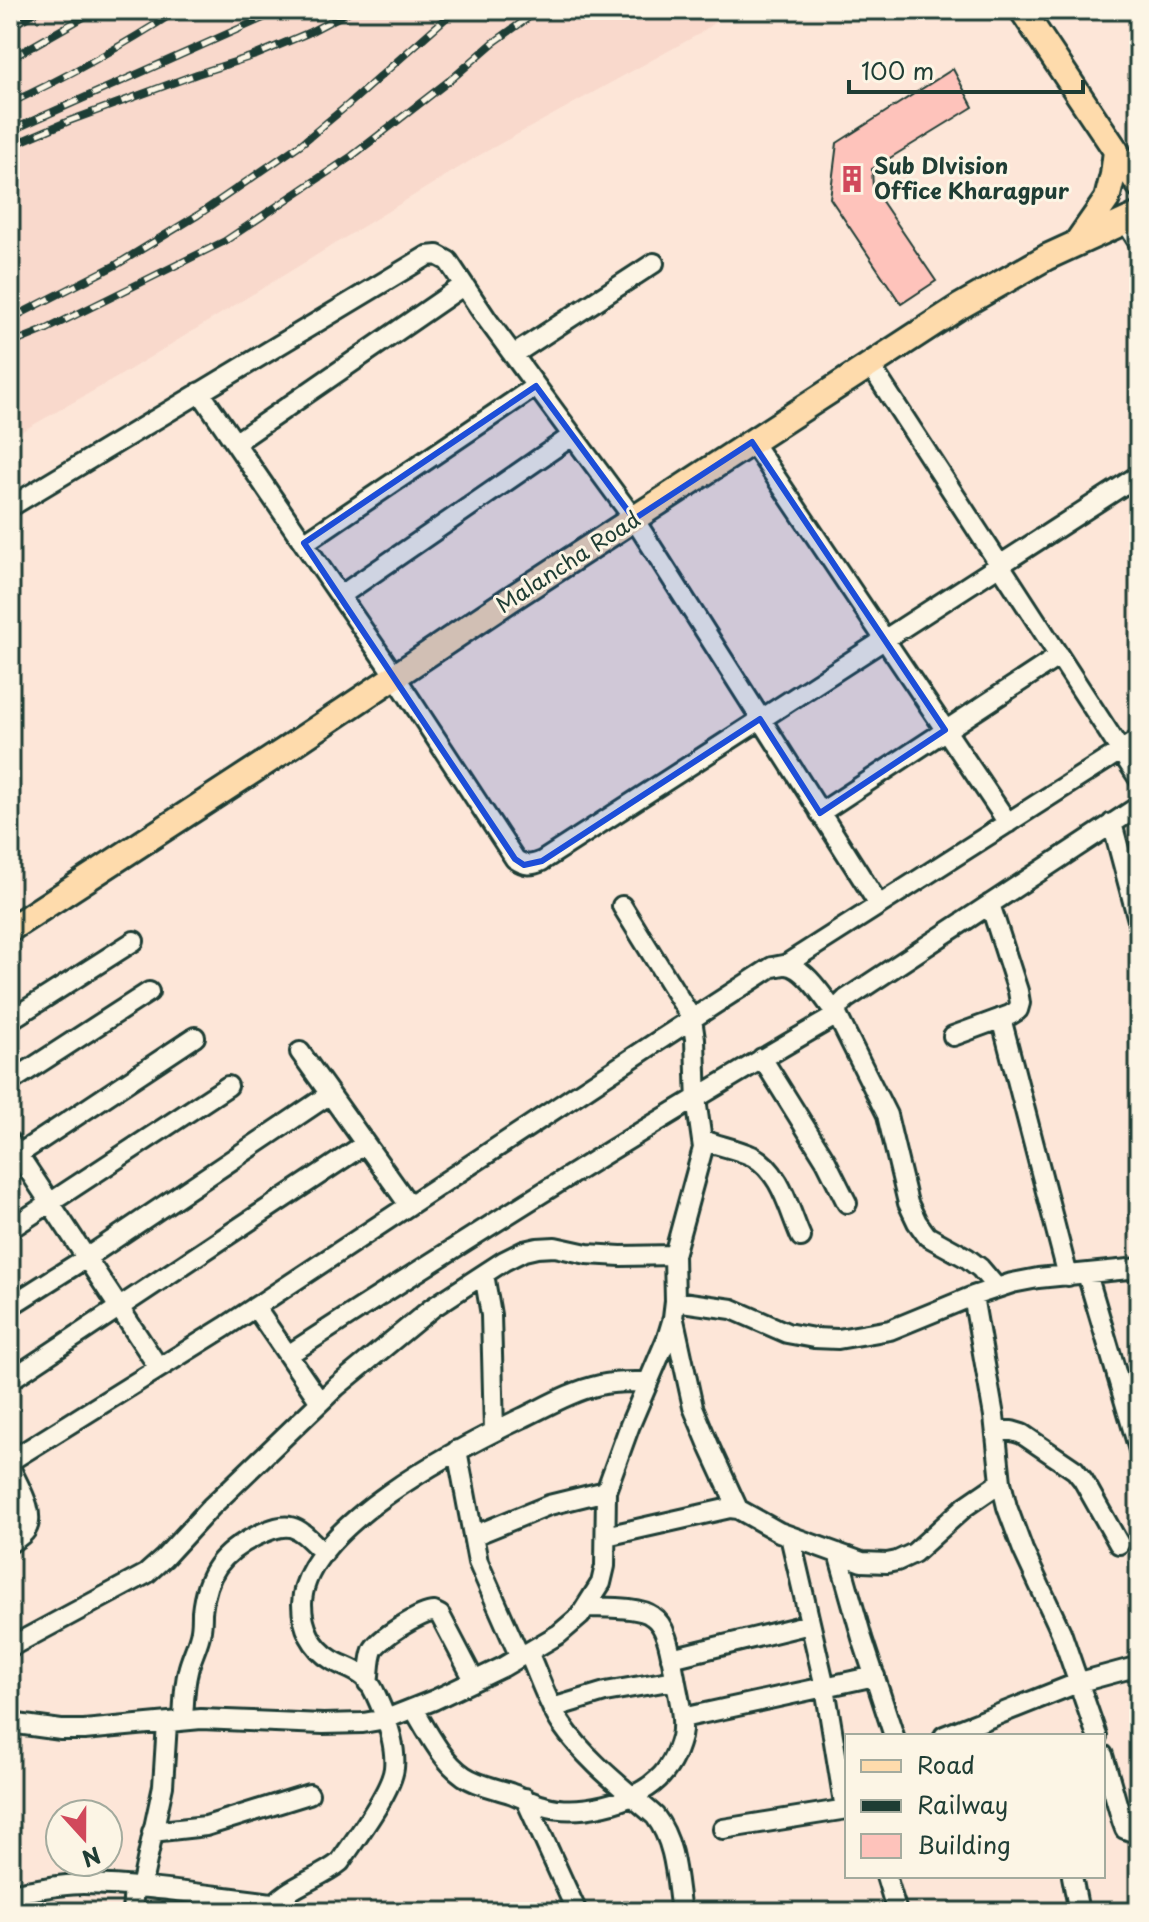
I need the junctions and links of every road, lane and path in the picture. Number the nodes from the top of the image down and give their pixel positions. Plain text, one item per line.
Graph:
1 (1022, 10) edge
2 (1116, 151) junction
3 (1139, 185) edge
4 (1132, 218) edge
5 (1139, 243) edge
6 (1076, 244) junction
7 (654, 263) dead end
8 (464, 285) junction
9 (513, 355) junction
10 (870, 365) junction
11 (536, 386) junction
12 (200, 392) junction
13 (572, 436) junction
14 (752, 442) junction
15 (235, 443) junction
16 (1139, 475) edge
17 (10, 507) edge
18 (634, 519) junction
19 (304, 543) junction
20 (1000, 566) junction
21 (340, 596) junction
22 (884, 639) junction
23 (1059, 656) junction
24 (395, 676) junction
25 (760, 719) junction
26 (945, 730) junction
27 (1139, 739) edge
28 (1121, 751) junction
29 (1139, 779) edge
30 (1139, 806) edge
31 (820, 813) junction
32 (1008, 823) junction
33 (1112, 823) junction
34 (990, 904) junction
35 (879, 905) junction
36 (622, 906) dead end
37 (1139, 924) edge
38 (10, 929) edge
39 (134, 941) dead end
40 (785, 965) junction
41 (149, 992) dead end
42 (837, 1015) junction
43 (1001, 1018) junction
44 (692, 1019) junction
45 (10, 1020) edge
46 (953, 1036) dead end
47 (195, 1037) dead end
48 (300, 1052) dead end
49 (762, 1058) junction
50 (10, 1082) edge
51 (228, 1086) dead end
52 (330, 1094) junction
53 (697, 1096) junction
54 (703, 1140) junction
55 (365, 1144) junction
56 (13, 1152) edge
57 (50, 1203) junction
58 (847, 1203) dead end
59 (409, 1205) junction
60 (10, 1229) edge
61 (801, 1237) dead end
62 (674, 1255) junction
63 (86, 1258) junction
64 (1139, 1268) edge
65 (484, 1274) junction
66 (1087, 1274) junction
67 (1068, 1276) junction
68 (997, 1288) junction
69 (973, 1296) junction
70 (10, 1306) edge
71 (255, 1307) junction
72 (119, 1308) junction
73 (674, 1310) junction
74 (288, 1355) junction
75 (159, 1368) junction
76 (10, 1380) edge
77 (648, 1382) junction
78 (320, 1402) junction
79 (494, 1431) junction
80 (996, 1431) junction
81 (457, 1450) junction
82 (1139, 1450) edge
83 (10, 1464) edge
84 (1001, 1482) junction
85 (606, 1491) junction
86 (738, 1509) junction
87 (473, 1536) junction
88 (606, 1536) junction
89 (790, 1536) junction
90 (10, 1543) edge
91 (1119, 1544) dead end
92 (324, 1553) junction
93 (838, 1553) junction
94 (586, 1607) junction
95 (810, 1624) junction
96 (10, 1647) edge
97 (524, 1654) junction
98 (671, 1658) junction
99 (1139, 1666) edge
100 (875, 1676) junction
101 (474, 1680) junction
102 (675, 1680) junction
103 (1080, 1682) junction
104 (368, 1683) junction
105 (825, 1687) junction
106 (552, 1708) junction
107 (414, 1709) junction
108 (682, 1718) junction
109 (386, 1719) junction
110 (175, 1721) junction
111 (10, 1723) edge
112 (893, 1734) edge
113 (949, 1734) edge
114 (1096, 1734) edge
115 (1105, 1762) edge
116 (309, 1794) dead end
117 (633, 1797) junction
118 (525, 1798) junction
119 (845, 1803) edge
120 (845, 1809) edge
121 (723, 1829) dead end
122 (152, 1832) junction
123 (1139, 1834) edge
124 (887, 1878) edge
125 (1072, 1878) edge
126 (138, 1888) junction
127 (10, 1894) edge
128 (271, 1908) edge
129 (132, 1912) edge
130 (577, 1912) edge
131 (681, 1912) edge
132 (897, 1912) edge
133 (1079, 1912) edge

1 - 2 main road
2 - 3 main road
2 - 6 main road
4 - 5 street
4 - 6 main road, Malancha Road
6 - 10 main road, Malancha Road
7 - 9 street
8 - 9 street
8 - 12 street
8 - 15 street
9 - 11 street
10 - 14 main road, Malancha Road
10 - 20 street
11 - 13 street
11 - 19 street
12 - 15 street
12 - 17 street
13 - 18 street
13 - 21 street
14 - 18 main road, Malancha Road
14 - 22 street
15 - 19 street
16 - 20 street
18 - 24 main road, Malancha Road
18 - 25 street
19 - 21 street
20 - 22 street
20 - 23 street
21 - 24 street
22 - 25 street
22 - 26 street
23 - 26 street
23 - 28 street
24 - 25 street
24 - 38 main road, Malancha Road
25 - 31 street
26 - 31 street
26 - 32 street
27 - 28 street
28 - 29 street
28 - 32 street
30 - 33 street
31 - 35 street
32 - 35 street
33 - 34 street
33 - 37 street
34 - 42 street
34 - 43 street
35 - 40 street
36 - 44 street
39 - 45 street
40 - 42 street
40 - 44 street
41 - 50 street
42 - 49 street
42 - 68 street
43 - 46 street
43 - 67 street
44 - 53 street
44 - 59 street
47 - 56 street
48 - 52 street
49 - 53 street
49 - 58 street
51 - 57 street
52 - 55 street
52 - 63 street
53 - 54 street
53 - 74 street
54 - 61 street
54 - 62 street
55 - 59 street
55 - 72 street
56 - 57 street
57 - 60 street
57 - 63 street
59 - 71 street
62 - 65 street
62 - 73 street
63 - 70 street
63 - 72 street
64 - 66 street
65 - 78 street
65 - 79 street
66 - 67 street
66 - 82 street
67 - 68 street
68 - 69 street
69 - 73 street
69 - 80 street
71 - 74 street
71 - 75 street
72 - 75 street
72 - 76 street
73 - 77 street
73 - 86 street
74 - 78 street
75 - 83 street
77 - 79 street
77 - 85 street
78 - 96 street
79 - 81 street
80 - 84 street
80 - 91 street
81 - 87 street
81 - 92 street
83 - 90 street
84 - 93 street
84 - 103 street
85 - 87 street
85 - 88 street
86 - 88 street
86 - 89 street
87 - 97 street
88 - 94 street
89 - 93 street
89 - 95 street
92 - 104 street
92 - 110 street
93 - 100 street
94 - 97 street
94 - 98 street
95 - 98 street
95 - 105 street
97 - 101 street
97 - 106 street
98 - 102 street
99 - 103 street
100 - 105 street
100 - 112 street
101 - 104 street
101 - 107 street
102 - 106 street
102 - 108 street
103 - 113 street
103 - 114 street
104 - 109 street
105 - 108 street
105 - 119 street
106 - 117 street
107 - 109 street
107 - 118 street
108 - 117 street
109 - 110 street
109 - 128 street
110 - 111 street
110 - 122 street
115 - 123 street
116 - 122 street
117 - 118 street
117 - 131 street
118 - 130 street
120 - 121 street
122 - 126 street
124 - 132 street
125 - 133 street
126 - 127 street
126 - 128 street
126 - 129 street

